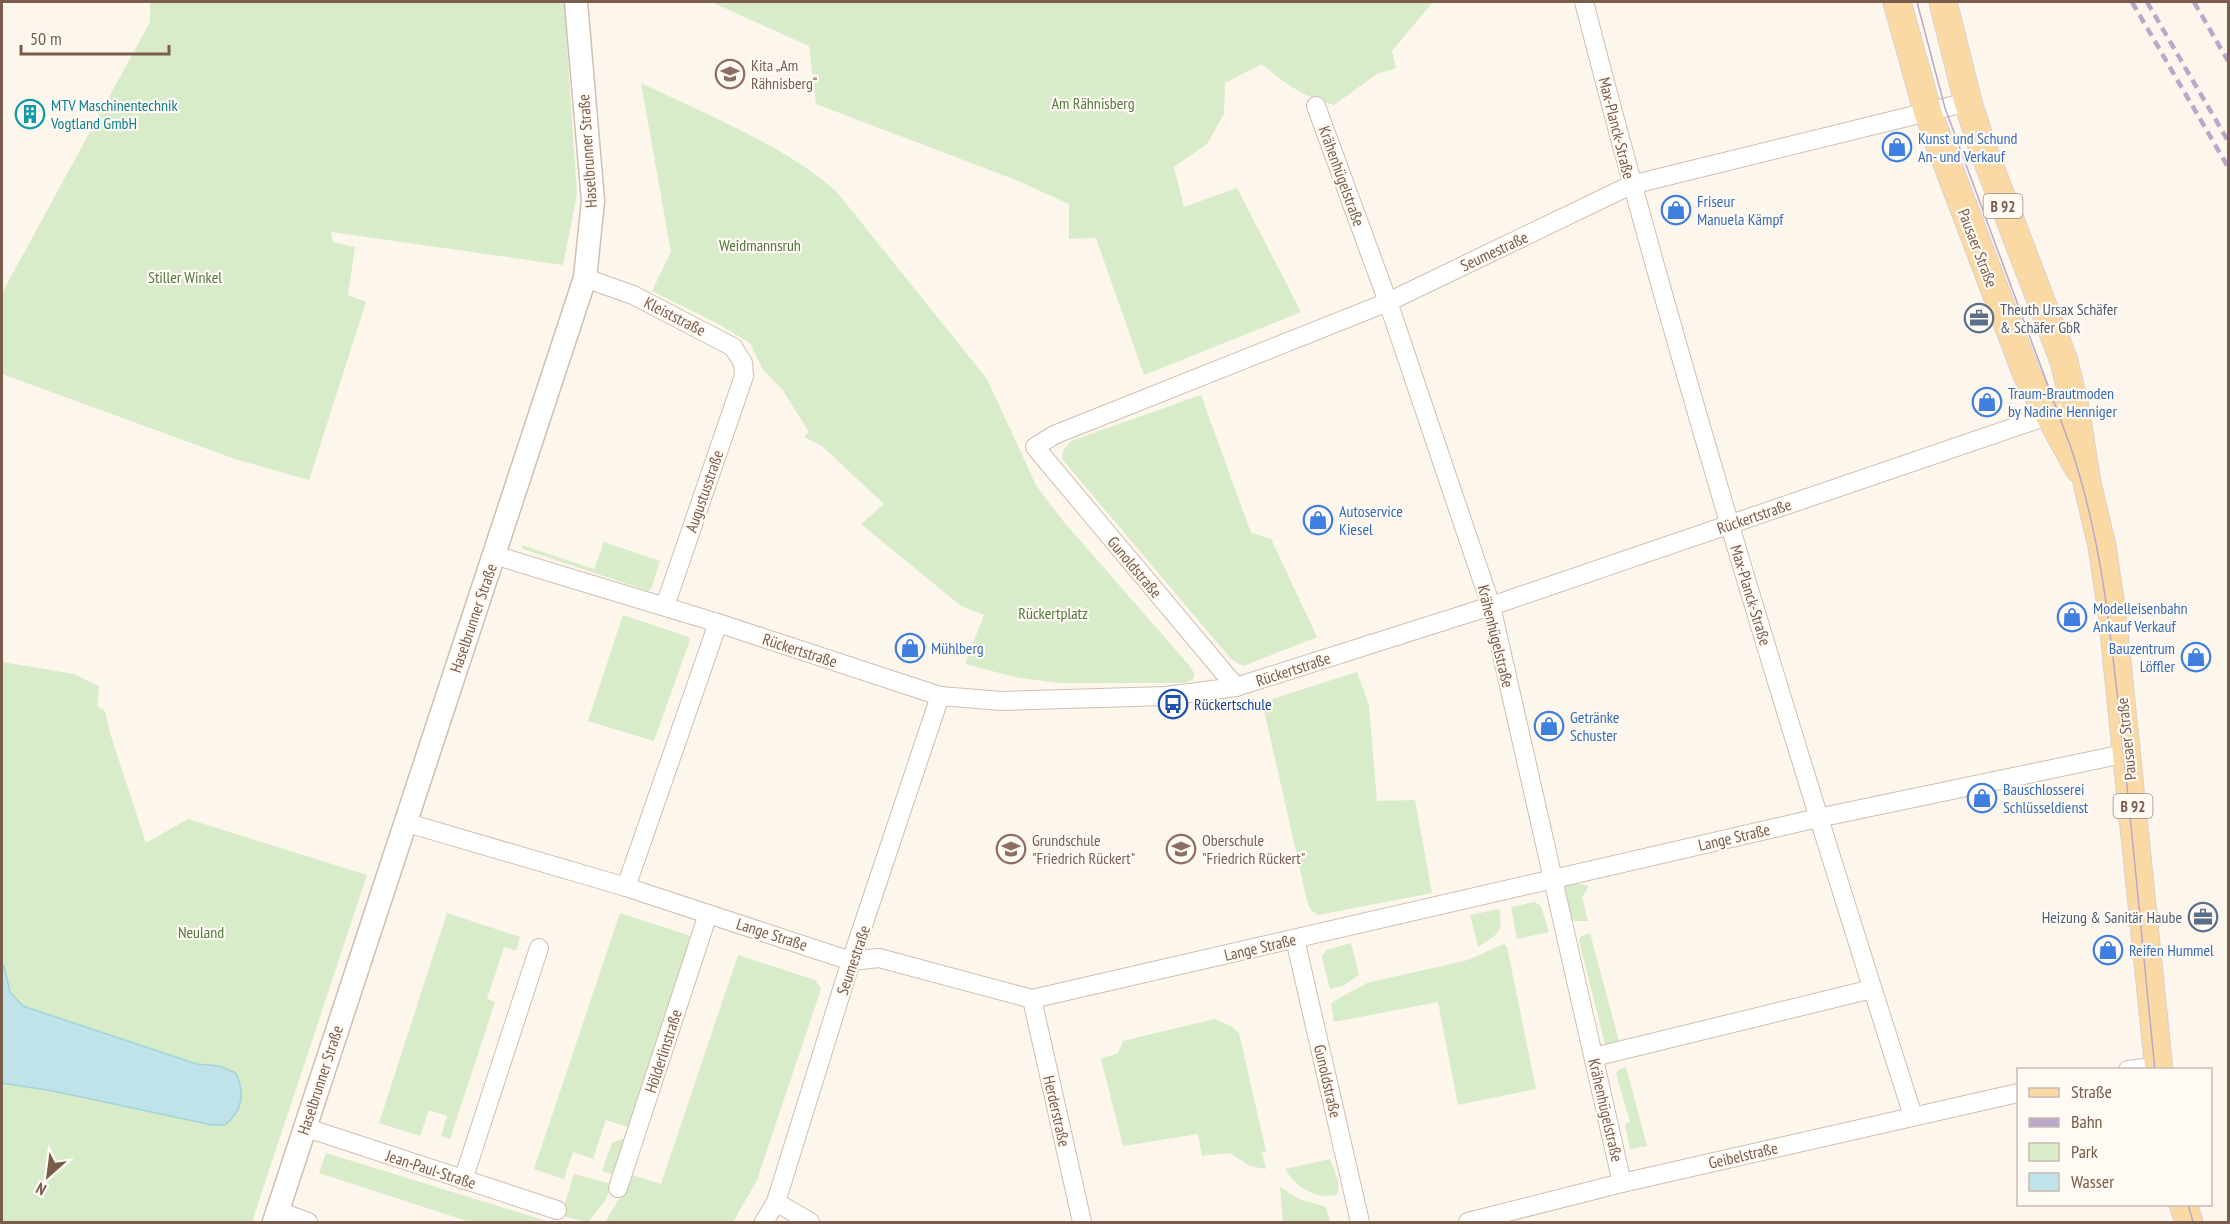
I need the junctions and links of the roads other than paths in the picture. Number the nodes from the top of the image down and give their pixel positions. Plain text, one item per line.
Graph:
1 (576, 2) edge
2 (1584, 2) edge
3 (1897, 2) edge
4 (1943, 2) edge
5 (1968, 102) junction
6 (1316, 106) dead end
7 (1928, 113) junction
8 (1631, 186) junction
9 (585, 278) junction
10 (1388, 302) junction
11 (744, 376) joint
12 (2075, 407) junction
13 (2049, 416) junction
14 (1035, 447) joint
15 (2086, 483) junction
16 (1730, 524) junction
17 (494, 555) junction
18 (665, 606) junction
19 (1491, 606) junction
20 (718, 623) junction
21 (1236, 687) junction
22 (940, 696) junction
23 (2128, 753) junction
24 (1818, 818) junction
25 (405, 822) junction
26 (1554, 878) junction
27 (626, 887) junction
28 (708, 914) junction
29 (1295, 939) junction
30 (539, 948) dead end
31 (851, 961) junction
32 (1872, 989) junction
33 (1032, 999) junction
34 (1594, 1057) junction
35 (2159, 1068) edge
36 (2017, 1093) edge
37 (1913, 1116) junction
38 (304, 1127) junction
39 (463, 1180) junction
40 (1622, 1183) junction
41 (618, 1188) dead end
42 (776, 1202) junction
43 (2184, 1206) edge
44 (557, 1210) dead end
45 (276, 1217) edge
46 (308, 1222) edge
47 (764, 1222) edge
48 (810, 1222) edge
49 (1082, 1222) edge
50 (1360, 1222) edge
51 (1468, 1222) edge
52 (2189, 1222) edge

1 - 9 street, Haselbrunner Straße
2 - 8 street, Max-Planck-Straße
3 - 7 main road, Pausaer Straße / B 92
4 - 5 main road, Pausaer Straße / B 92
5 - 7 street, Seumestraße
5 - 12 main road, Pausaer Straße / B 92
6 - 10 street, Krähenhügelstraße
7 - 8 street, Seumestraße
7 - 13 main road, Pausaer Straße / B 92
8 - 10 street, Seumestraße
8 - 16 street, Max-Planck-Straße
9 - 11 street, Kleiststraße
9 - 17 street, Haselbrunner Straße
10 - 14 street, Seumestraße
10 - 19 street, Krähenhügelstraße
11 - 18 street, Augustusstraße
12 - 13 street, Rückertstraße
12 - 15 main road, Pausaer Straße / B 92
13 - 15 main road, Pausaer Straße / B 92
13 - 16 street, Rückertstraße
14 - 21 street, Gunoldstraße
15 - 23 main road, Pausaer Straße / B 92
16 - 19 street, Rückertstraße
16 - 24 street, Max-Planck-Straße
17 - 18 street, Rückertstraße
17 - 25 street, Haselbrunner Straße
18 - 20 street, Rückertstraße
19 - 21 street, Rückertstraße
19 - 26 street, Krähenhügelstraße
20 - 22 street, Rückertstraße
20 - 27 street
21 - 22 street, Rückertstraße
22 - 31 street, Seumestraße
23 - 24 street, Lange Straße
23 - 35 main road, Pausaer Straße / B 92
24 - 26 street, Lange Straße
24 - 32 street, Max-Planck-Straße
25 - 27 street, Lange Straße
25 - 38 street, Haselbrunner Straße
26 - 29 street, Lange Straße
26 - 34 street, Krähenhügelstraße
27 - 28 street, Lange Straße
28 - 31 street, Lange Straße
28 - 41 street, Hölderlinstraße
29 - 33 street, Lange Straße
29 - 50 street, Gunoldstraße
30 - 39 street
31 - 33 street, Lange Straße
31 - 42 street, Seumestraße
32 - 34 street
32 - 37 street, Max-Planck-Straße
33 - 49 street, Herderstraße
34 - 40 street, Krähenhügelstraße
36 - 37 street, Geibelstraße
37 - 40 street, Geibelstraße
38 - 39 street, Jean-Paul-Straße
38 - 45 street, Haselbrunner Straße
39 - 44 street, Jean-Paul-Straße
40 - 51 street, Geibelstraße
42 - 47 street, Seumestraße
42 - 48 street
43 - 52 main road
45 - 46 street

